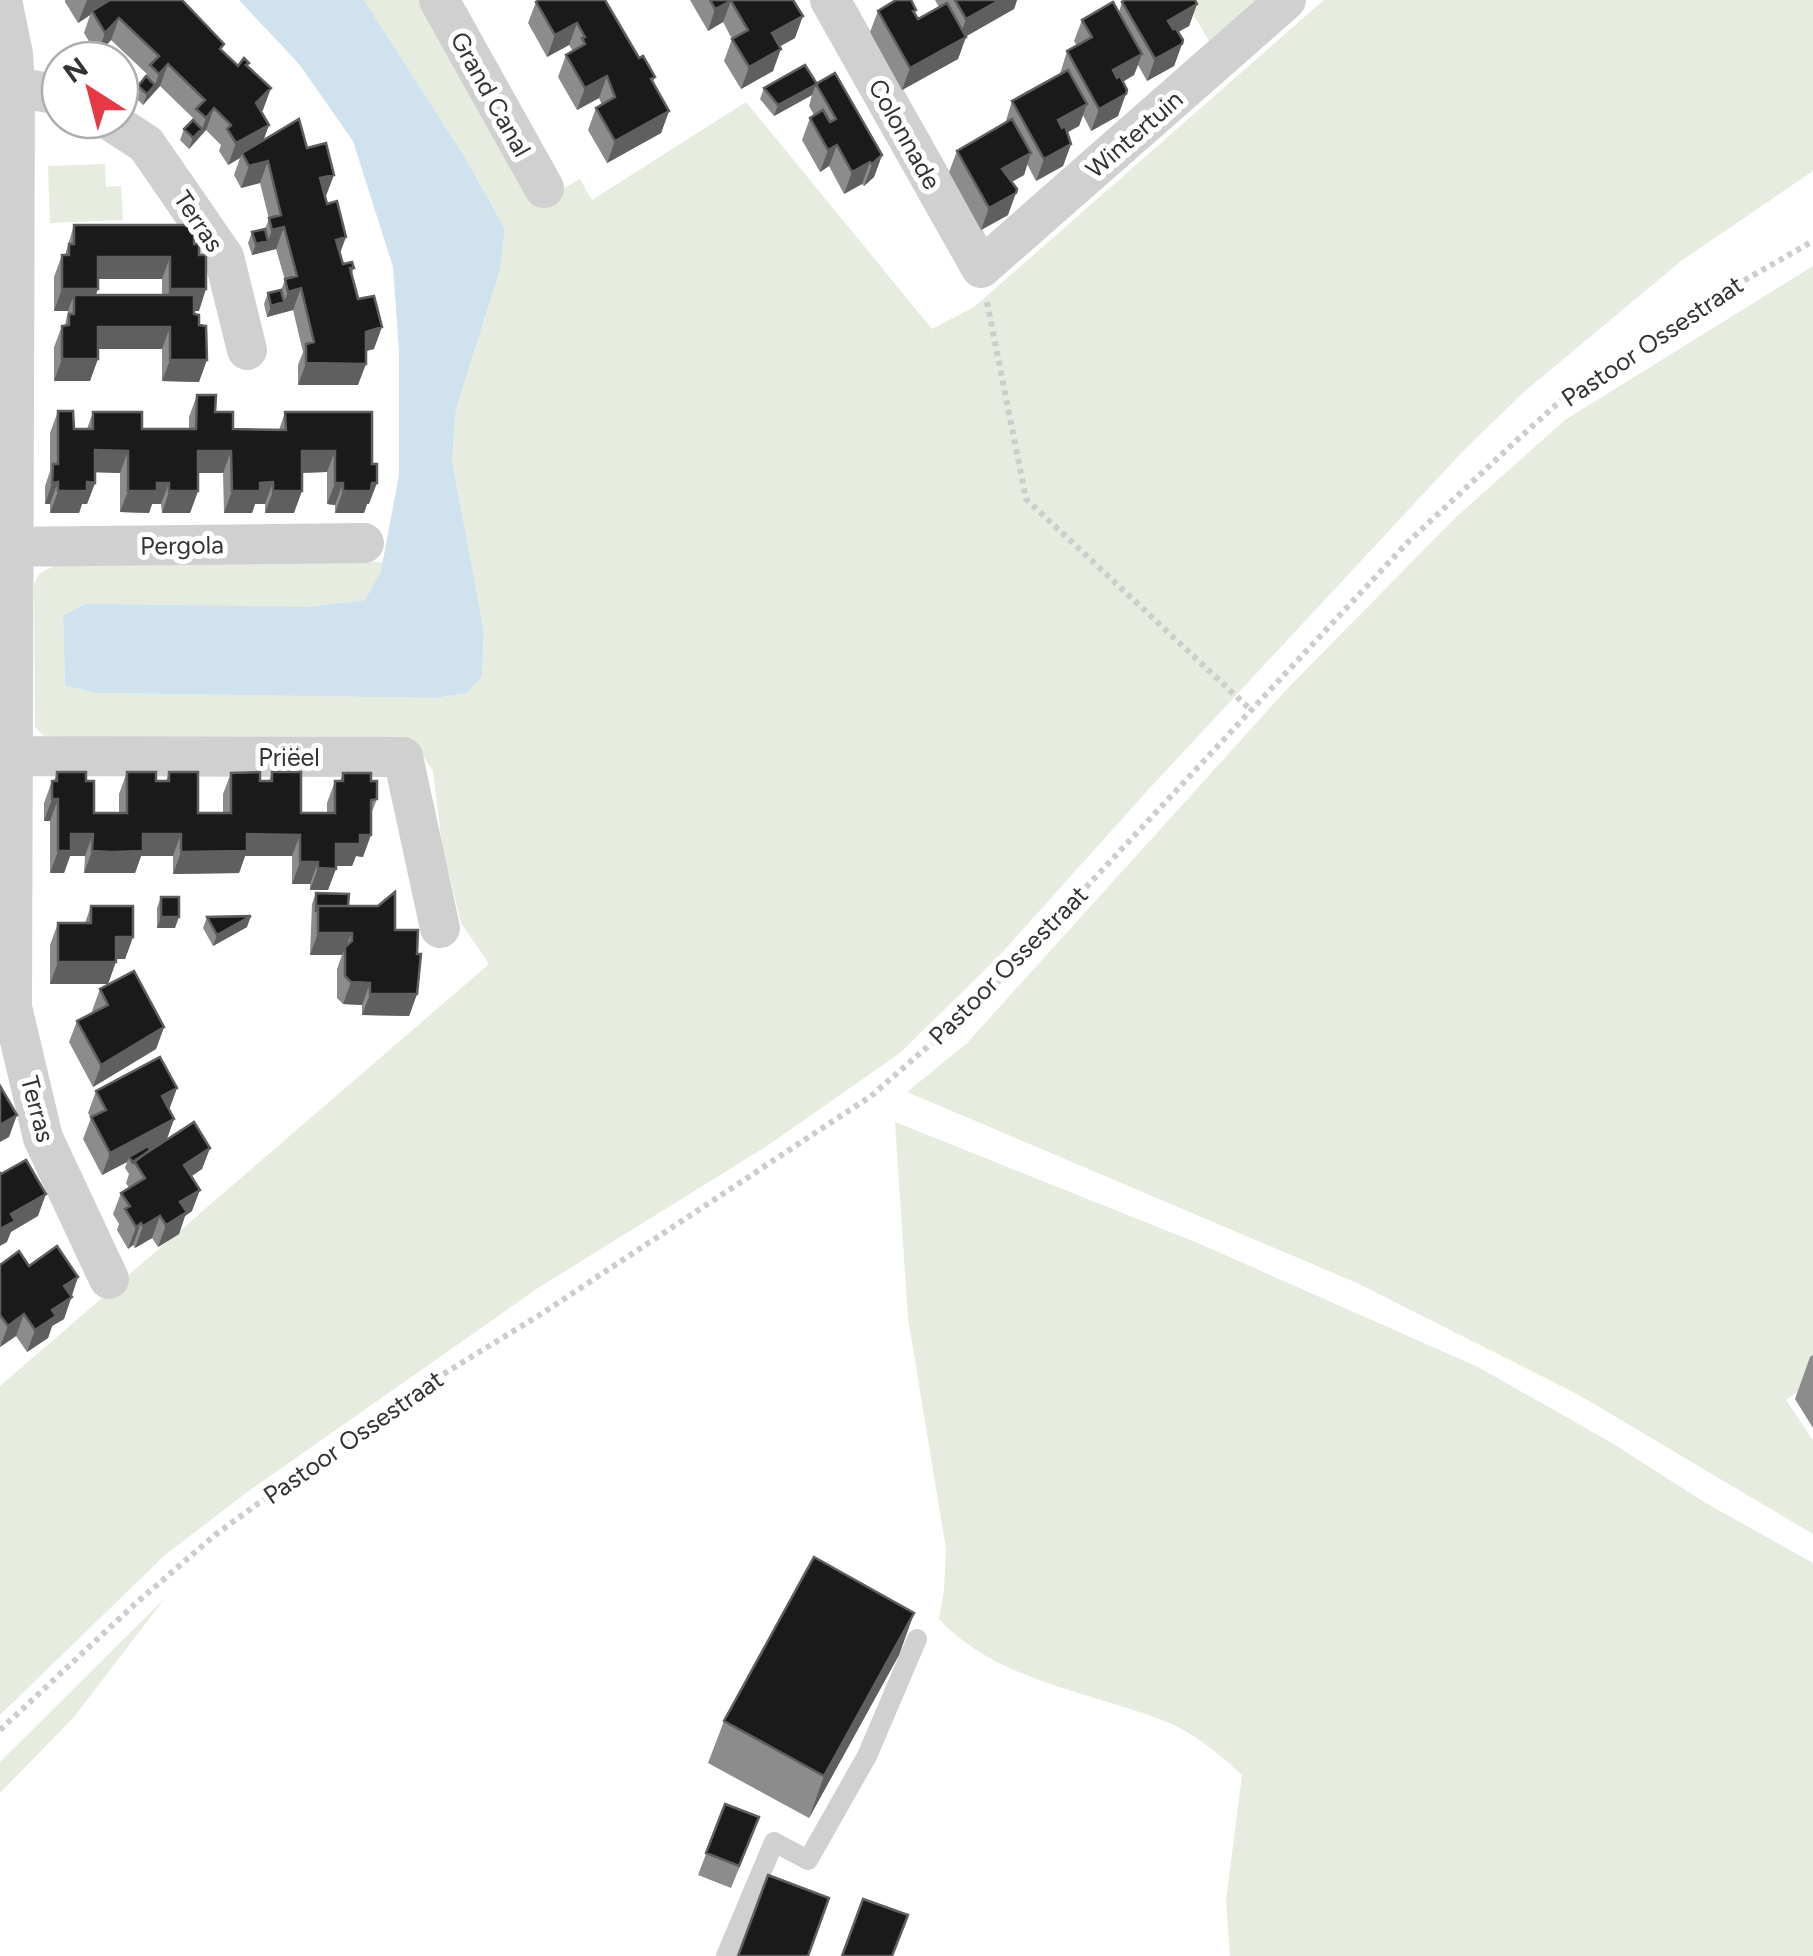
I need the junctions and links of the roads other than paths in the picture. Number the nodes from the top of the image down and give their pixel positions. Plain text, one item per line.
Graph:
1 (2, 0) edge
2 (439, 0) edge
3 (1286, 0) edge
4 (843, 6) edge
5 (15, 88) junction
6 (40, 92) edge
7 (140, 140) edge
8 (544, 188) dead end
9 (981, 268) joint
10 (247, 350) dead end
11 (364, 544) dead end
12 (7, 547) edge
13 (7, 756) edge
14 (440, 928) dead end
15 (108, 1279) dead end
16 (917, 1639) dead end
17 (726, 1956) edge

1 - 5 street, Terras
2 - 8 street, Grand Canal
3 - 9 street, Wintertuin
4 - 9 street, Colonnade
5 - 6 street
5 - 12 street, Terras
7 - 10 street, Terras
11 - 12 street, Pergola
12 - 13 street, Terras
13 - 14 street, Priëel
13 - 15 street, Terras
16 - 17 lane

